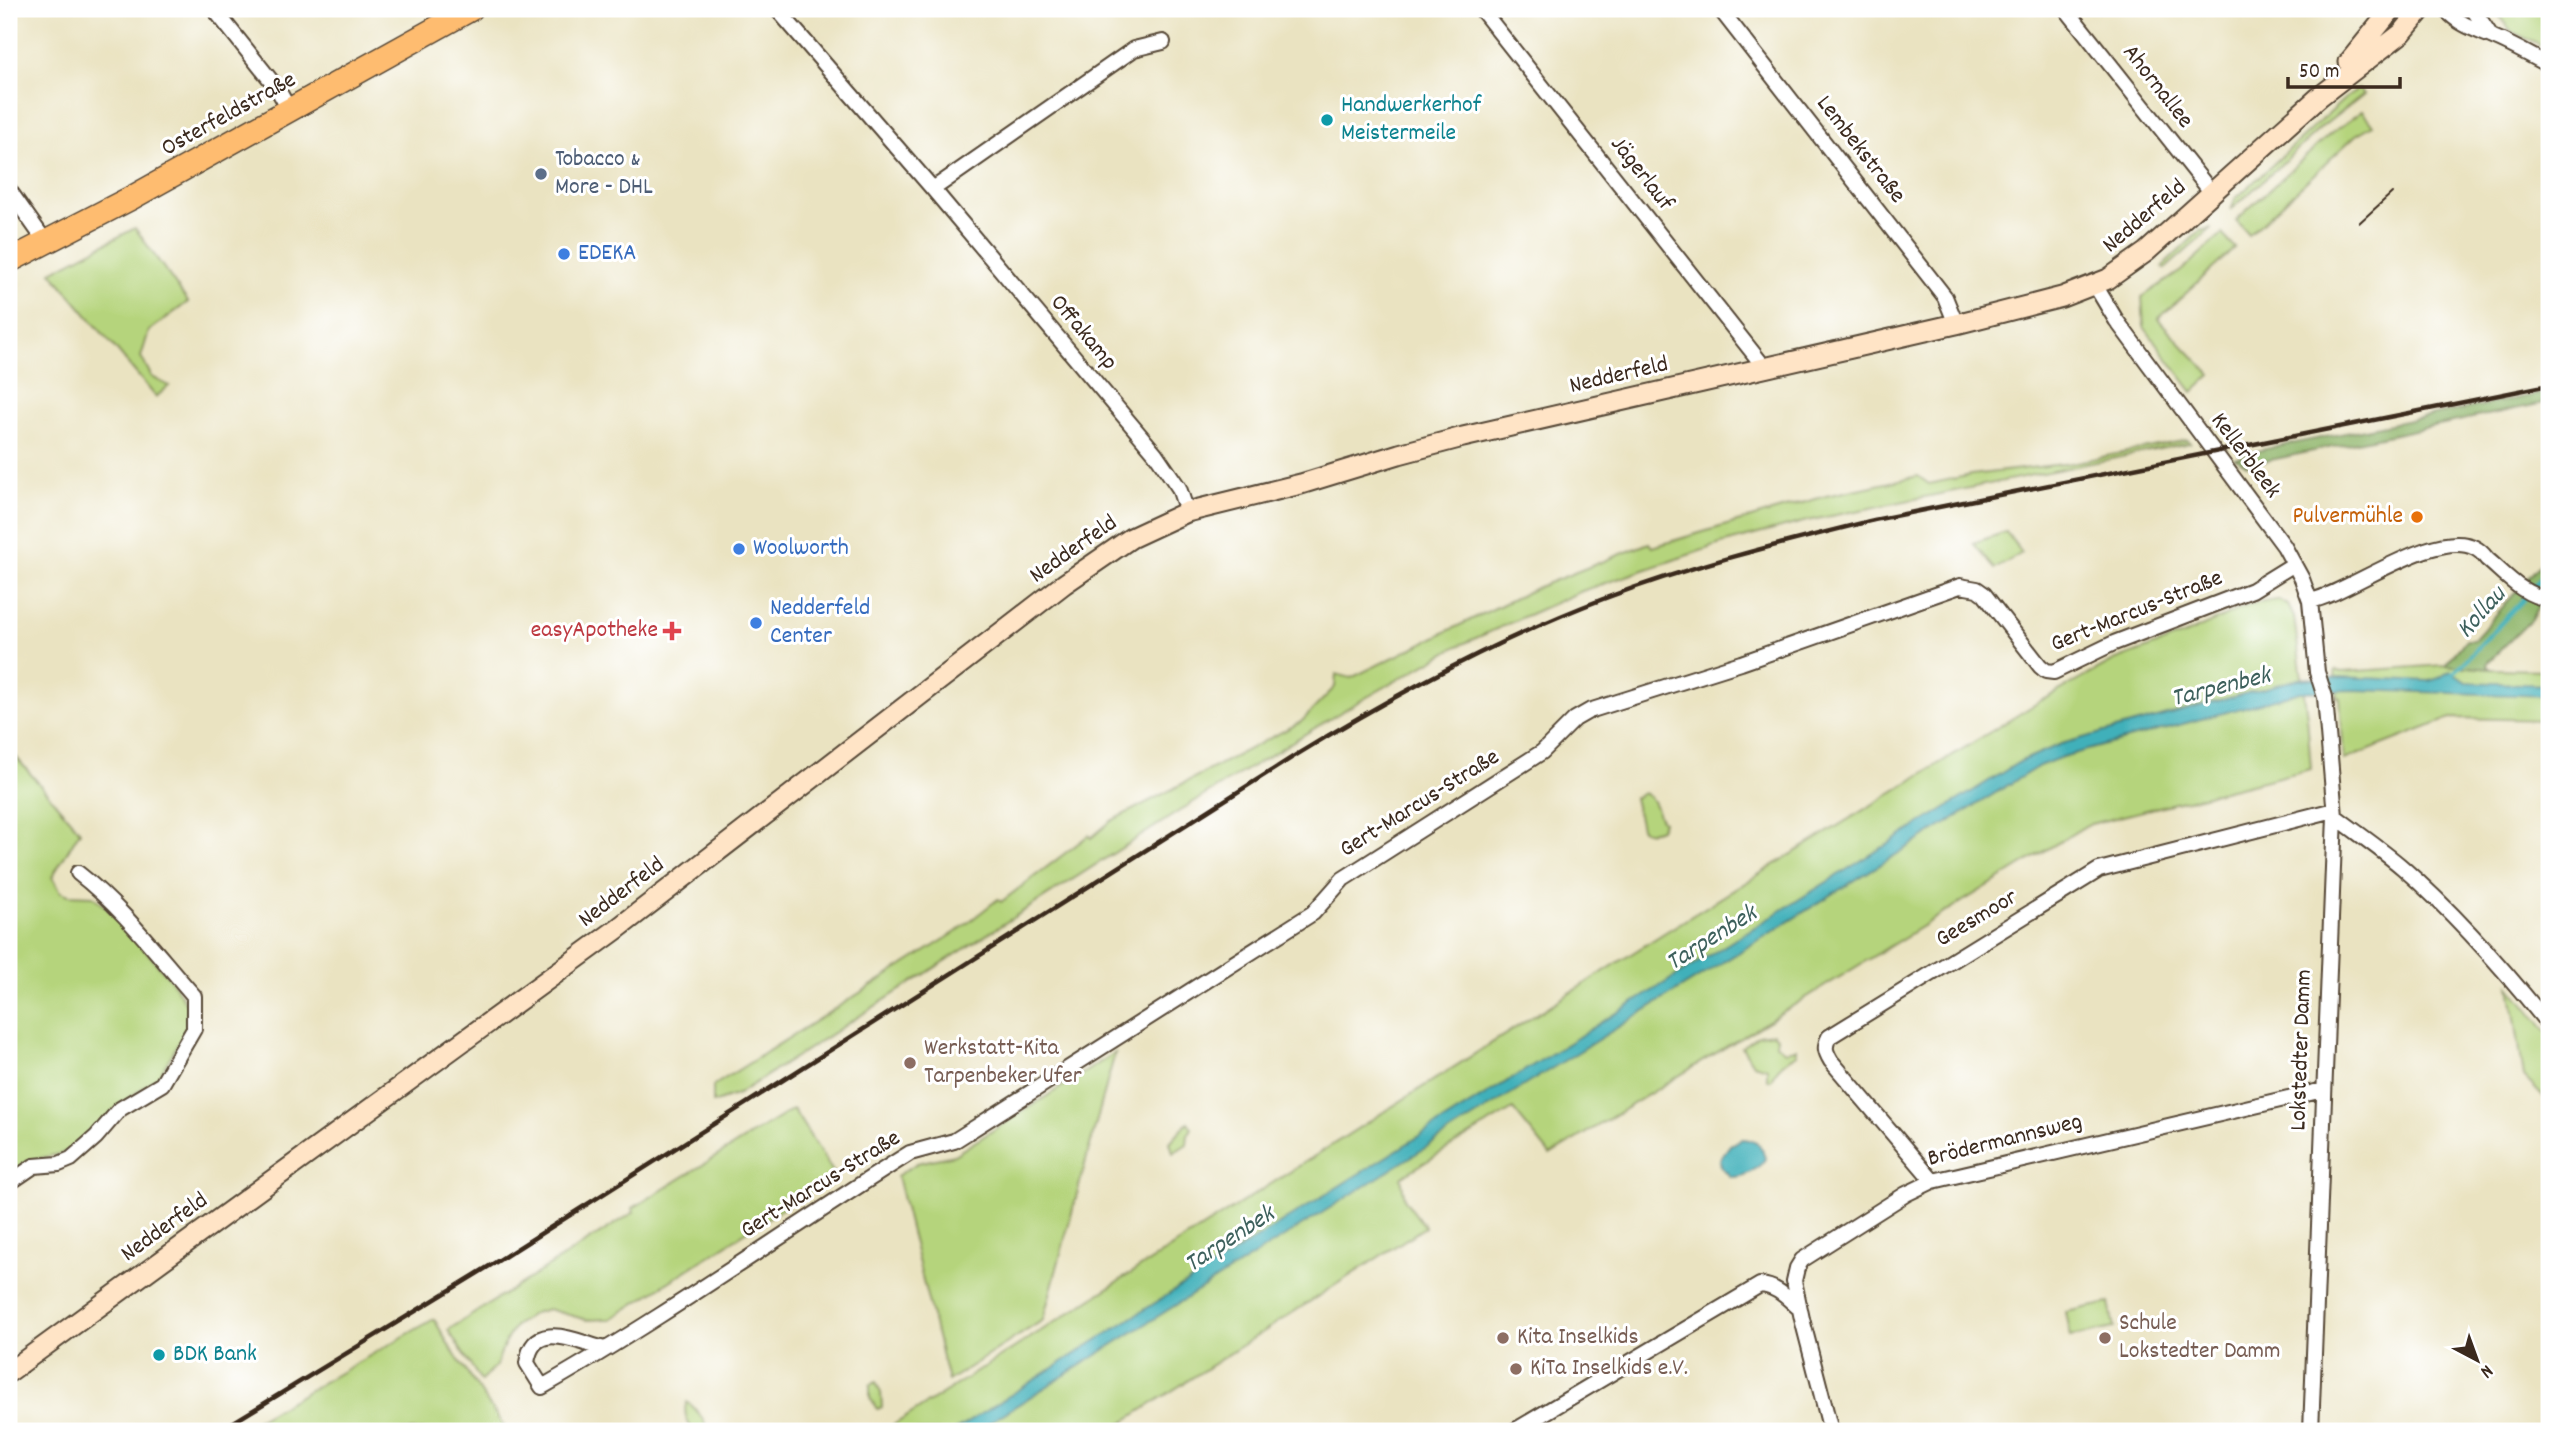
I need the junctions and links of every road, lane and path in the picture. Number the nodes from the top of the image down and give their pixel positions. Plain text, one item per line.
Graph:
1 (215, 9) edge
2 (471, 9) edge
3 (777, 9) edge
4 (1482, 9) edge
5 (1720, 9) edge
6 (2066, 9) edge
7 (2392, 9) edge
8 (2422, 9) edge
9 (2435, 9) edge
10 (2445, 9) edge
11 (2473, 9) edge
12 (444, 15) edge
13 (2402, 33) junction
14 (2491, 36) junction
15 (1163, 42) dead end
16 (2549, 65) edge
17 (2319, 97) junction
18 (290, 111) junction
19 (933, 189) junction
20 (9, 190) edge
21 (2212, 193) junction
22 (46, 241) junction
23 (9, 261) edge
24 (2095, 285) junction
25 (1956, 324) junction
26 (1765, 368) junction
27 (1187, 512) junction
28 (2294, 564) junction
29 (2543, 598) edge
30 (2310, 601) junction
31 (2317, 672) joint
32 (2334, 813) junction
33 (78, 873) dead end
34 (2549, 1025) edge
35 (2323, 1090) junction
36 (1933, 1181) junction
37 (9, 1183) edge
38 (1799, 1308) junction
39 (605, 1349) junction
40 (9, 1372) edge
41 (1514, 1431) edge
42 (1831, 1431) edge
43 (2311, 1431) edge

1 - 18 street
2 - 12 main road, Osterfeldstraße
3 - 19 street, Offakamp
4 - 26 street, Jägerlauf
5 - 25 street, Lembekstraße
6 - 21 street, Ahornallee
7 - 17 main road, Nedderfeld
8 - 13 main road, Nedderfeld
9 - 13 main road
10 - 14 street
11 - 14 street
12 - 18 main road, Osterfeldstraße
13 - 17 main road, Nedderfeld
14 - 16 street
15 - 19 street
17 - 21 main road, Nedderfeld
18 - 22 main road, Osterfeldstraße
19 - 27 street, Offakamp
20 - 22 street
21 - 24 main road, Nedderfeld
22 - 23 main road, Osterfeldstraße
24 - 25 main road, Nedderfeld
24 - 28 street, Kellerbleek
25 - 26 main road, Nedderfeld
26 - 27 main road, Nedderfeld
27 - 40 main road, Nedderfeld
28 - 30 street, Kellerbleek
28 - 39 street, Gert-Marcus-Straße
29 - 30 street
30 - 31 street, Kellerbleek
31 - 32 street, Lokstedter Damm
32 - 34 street
32 - 35 street, Lokstedter Damm
32 - 36 street, Geesmoor
33 - 37 street
35 - 36 street, Brödermannsweg
35 - 43 street, Lokstedter Damm
36 - 38 street, Brödermannsweg
38 - 41 street
38 - 42 street, Brödermannsweg
39 - 39 street, Gert-Marcus-Straße

